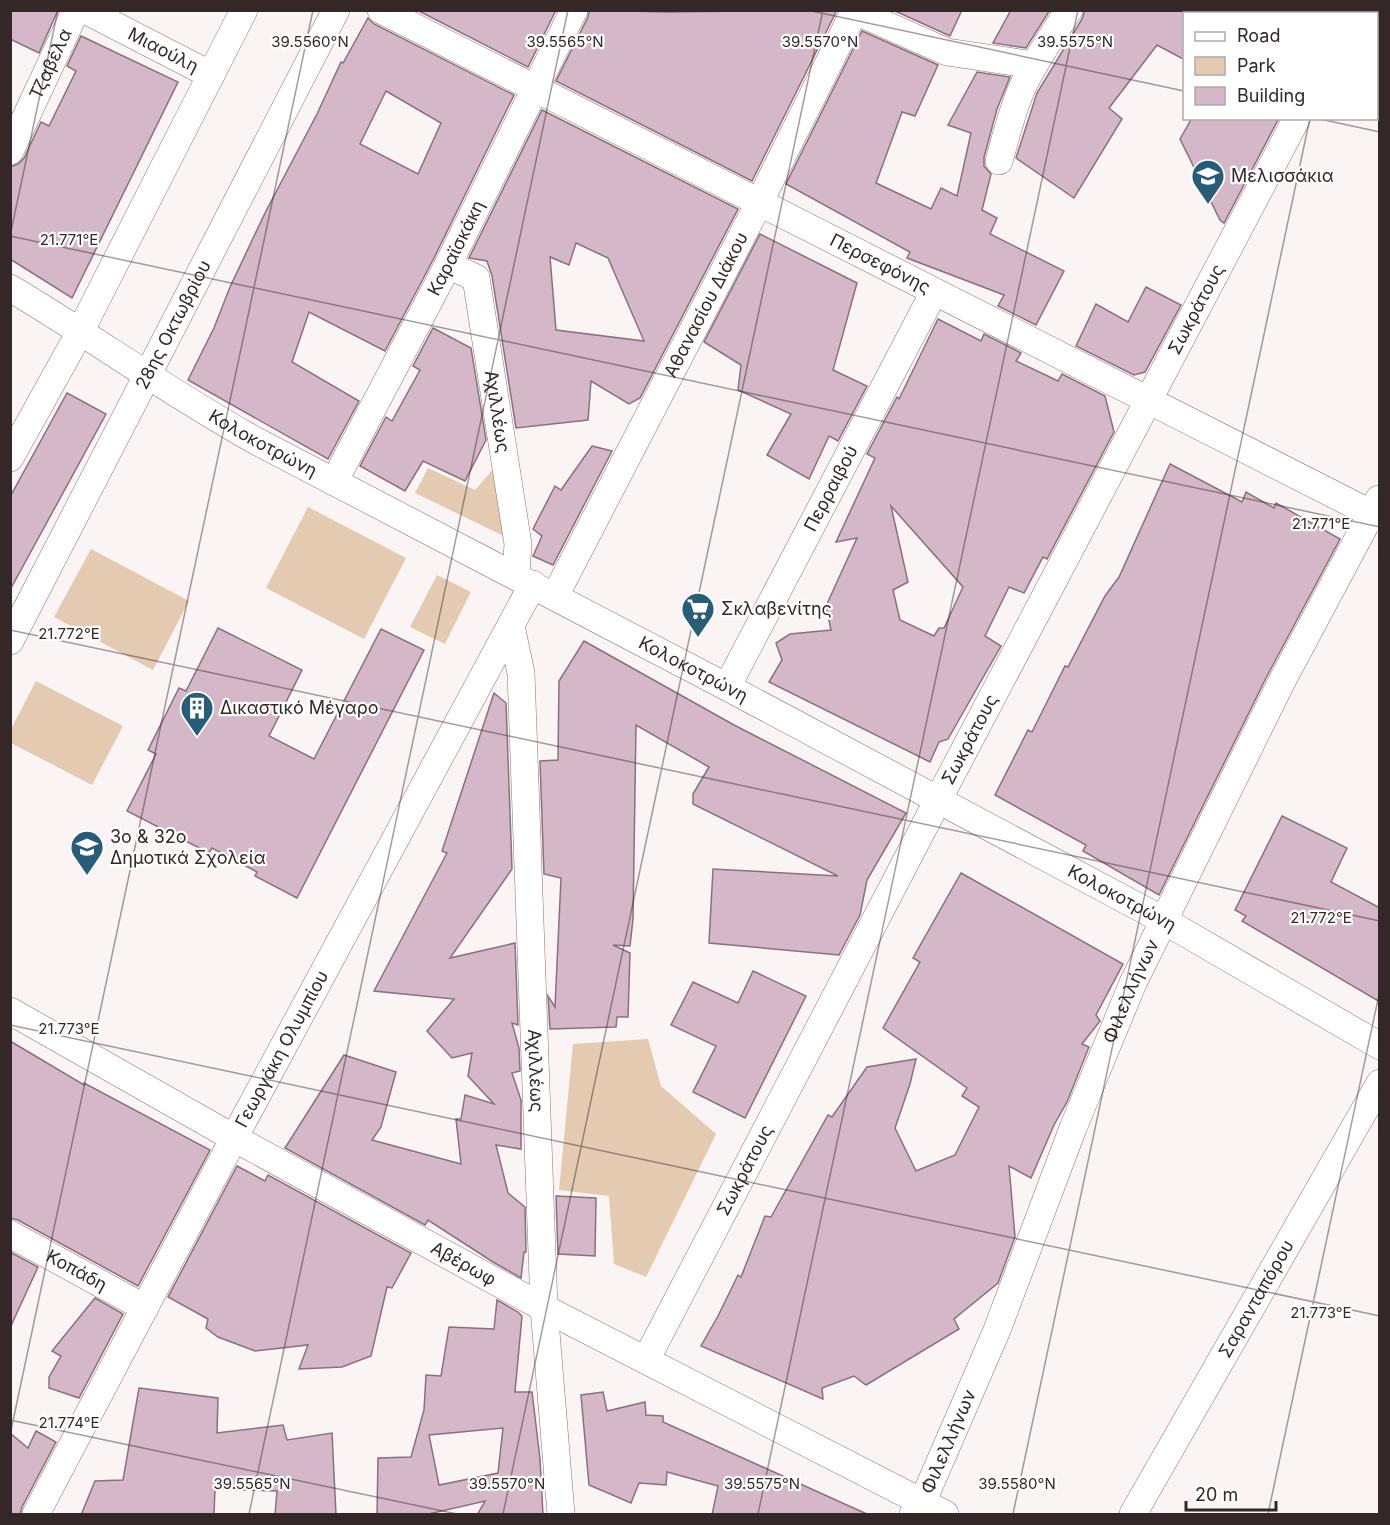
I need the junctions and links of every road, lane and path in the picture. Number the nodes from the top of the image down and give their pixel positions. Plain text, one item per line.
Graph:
1 (76, 10) edge
2 (85, 10) edge
3 (244, 10) edge
4 (336, 10) edge
5 (381, 10) edge
6 (574, 10) edge
7 (1069, 10) edge
8 (855, 11) edge
9 (1034, 65) junction
10 (211, 75) junction
11 (535, 89) junction
12 (1296, 120) edge
13 (10, 151) edge
14 (999, 161) dead end
15 (759, 203) junction
16 (448, 265) junction
17 (10, 288) edge
18 (934, 292) junction
19 (81, 330) junction
20 (147, 376) junction
21 (1149, 401) junction
22 (10, 458) edge
23 (334, 482) junction
24 (1377, 510) edge
25 (534, 585) junction
26 (511, 626) junction
27 (10, 641) edge
28 (727, 687) junction
29 (938, 800) junction
30 (1163, 920) junction
31 (10, 1011) edge
32 (1380, 1046) edge
33 (1380, 1083) edge
34 (234, 1138) junction
35 (10, 1234) edge
36 (145, 1308) junction
37 (544, 1308) junction
38 (646, 1360) junction
39 (927, 1511) edge
40 (36, 1515) edge
41 (561, 1515) edge
42 (1133, 1515) edge

1 - 13 street, Τζαβέλα
2 - 10 street, Μιαούλη
3 - 10 street
4 - 20 street, 28ης Οκτωβρίου
5 - 11 street, Περσεφόνης
6 - 11 street, Καραϊσκάκη
7 - 9 street
8 - 9 street
8 - 15 street, Αθανασίου Διάκου
9 - 14 street
10 - 19 street
11 - 15 street, Περσεφόνης
11 - 16 street, Καραϊσκάκη
12 - 21 street, Σωκράτους
15 - 18 street, Περσεφόνης
15 - 25 street, Αθανασίου Διάκου
16 - 23 street, Καραϊσκάκη
16 - 25 street, Αχιλλέως
17 - 19 street, Κολοκοτρώνη
18 - 21 street, Περσεφόνης
18 - 28 street, Περραιβού
19 - 20 street, Κολοκοτρώνη
19 - 22 street
20 - 23 street, Κολοκοτρώνη
20 - 27 street, 28ης Οκτωβρίου
21 - 24 street, Περσεφόνης
21 - 29 street, Σωκράτους
23 - 25 street, Κολοκοτρώνη
24 - 30 street, Φιλελλήνων
25 - 26 street, Γεωργάκη Ολυμπίου
25 - 28 street, Κολοκοτρώνη
26 - 34 street, Γεωργάκη Ολυμπίου
26 - 37 street, Αχιλλέως
28 - 29 street, Κολοκοτρώνη
29 - 30 street, Κολοκοτρώνη
29 - 38 street, Σωκράτους
30 - 32 street, Κολοκοτρώνη
30 - 39 street, Φιλελλήνων
31 - 34 street, Αβέρωφ
33 - 42 street, Σαρανταπόρου
34 - 36 street, Γεωργάκη Ολυμπίου
34 - 37 street, Αβέρωφ
35 - 36 street, Κοπάδη
36 - 40 street, Γεωργάκη Ολυμπίου
37 - 38 street, Αβέρωφ
37 - 41 street, Αχιλλέως
38 - 39 street, Αβέρωφ

